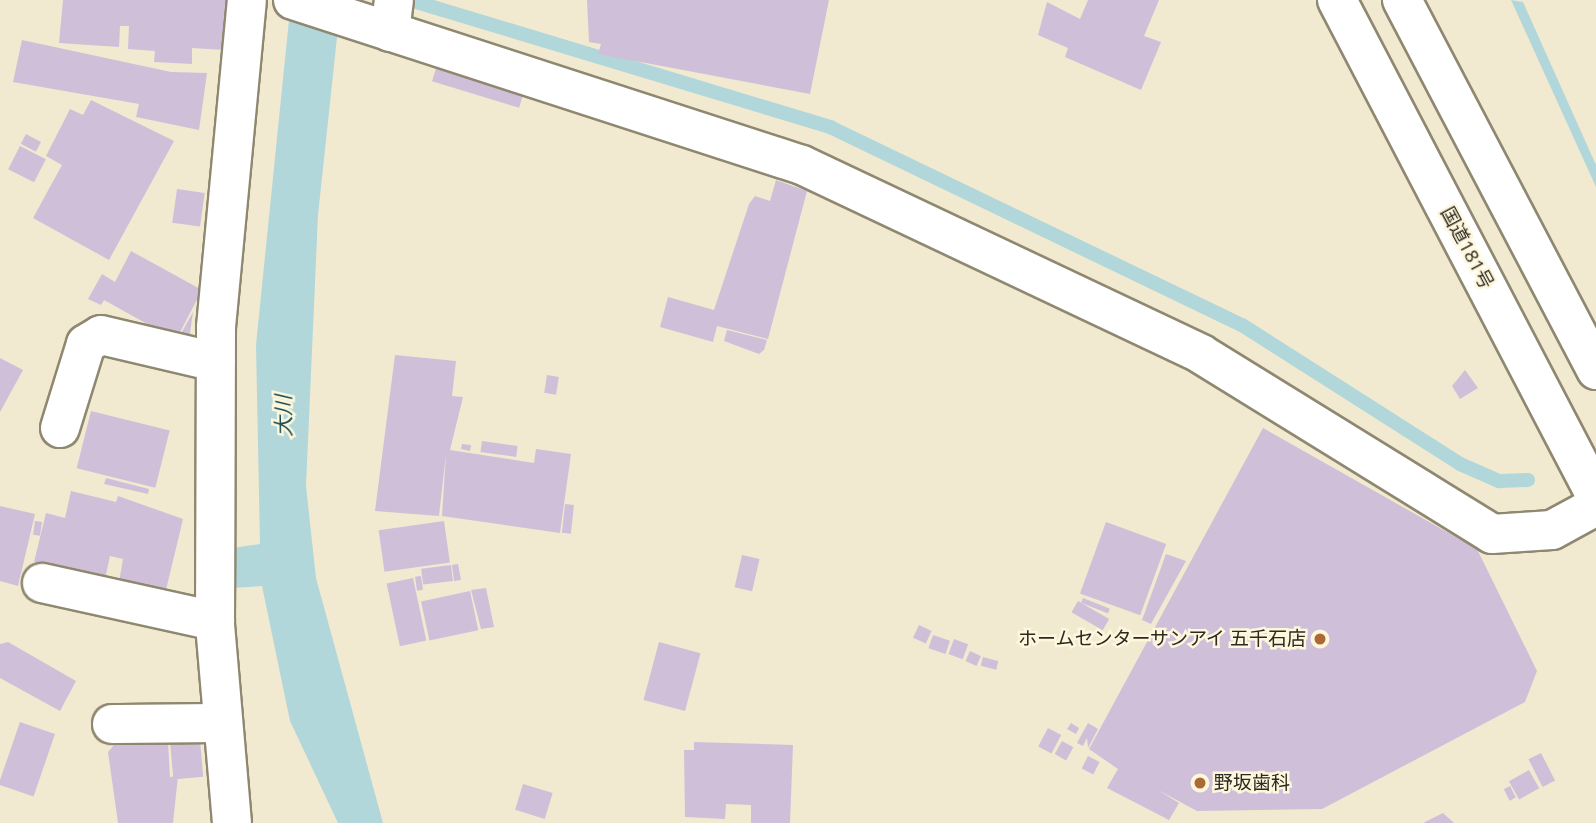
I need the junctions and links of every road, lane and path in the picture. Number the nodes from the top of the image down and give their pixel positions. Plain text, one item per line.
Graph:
1 (247, 0) edge
2 (293, 0) edge
3 (1338, 0) edge
4 (1402, 0) edge
5 (392, 16) edge
6 (216, 362) junction
7 (1596, 370) edge
8 (60, 428) dead end
9 (1596, 496) edge
10 (1596, 506) edge
11 (42, 583) dead end
12 (215, 621) junction
13 (223, 723) junction
14 (112, 724) dead end
15 (232, 823) edge

1 - 6 main road
2 - 5 main road
3 - 9 main road, 国道181号
4 - 7 main road
5 - 10 main road
6 - 8 main road
6 - 12 main road
11 - 12 main road
12 - 13 main road
13 - 14 main road
13 - 15 main road

